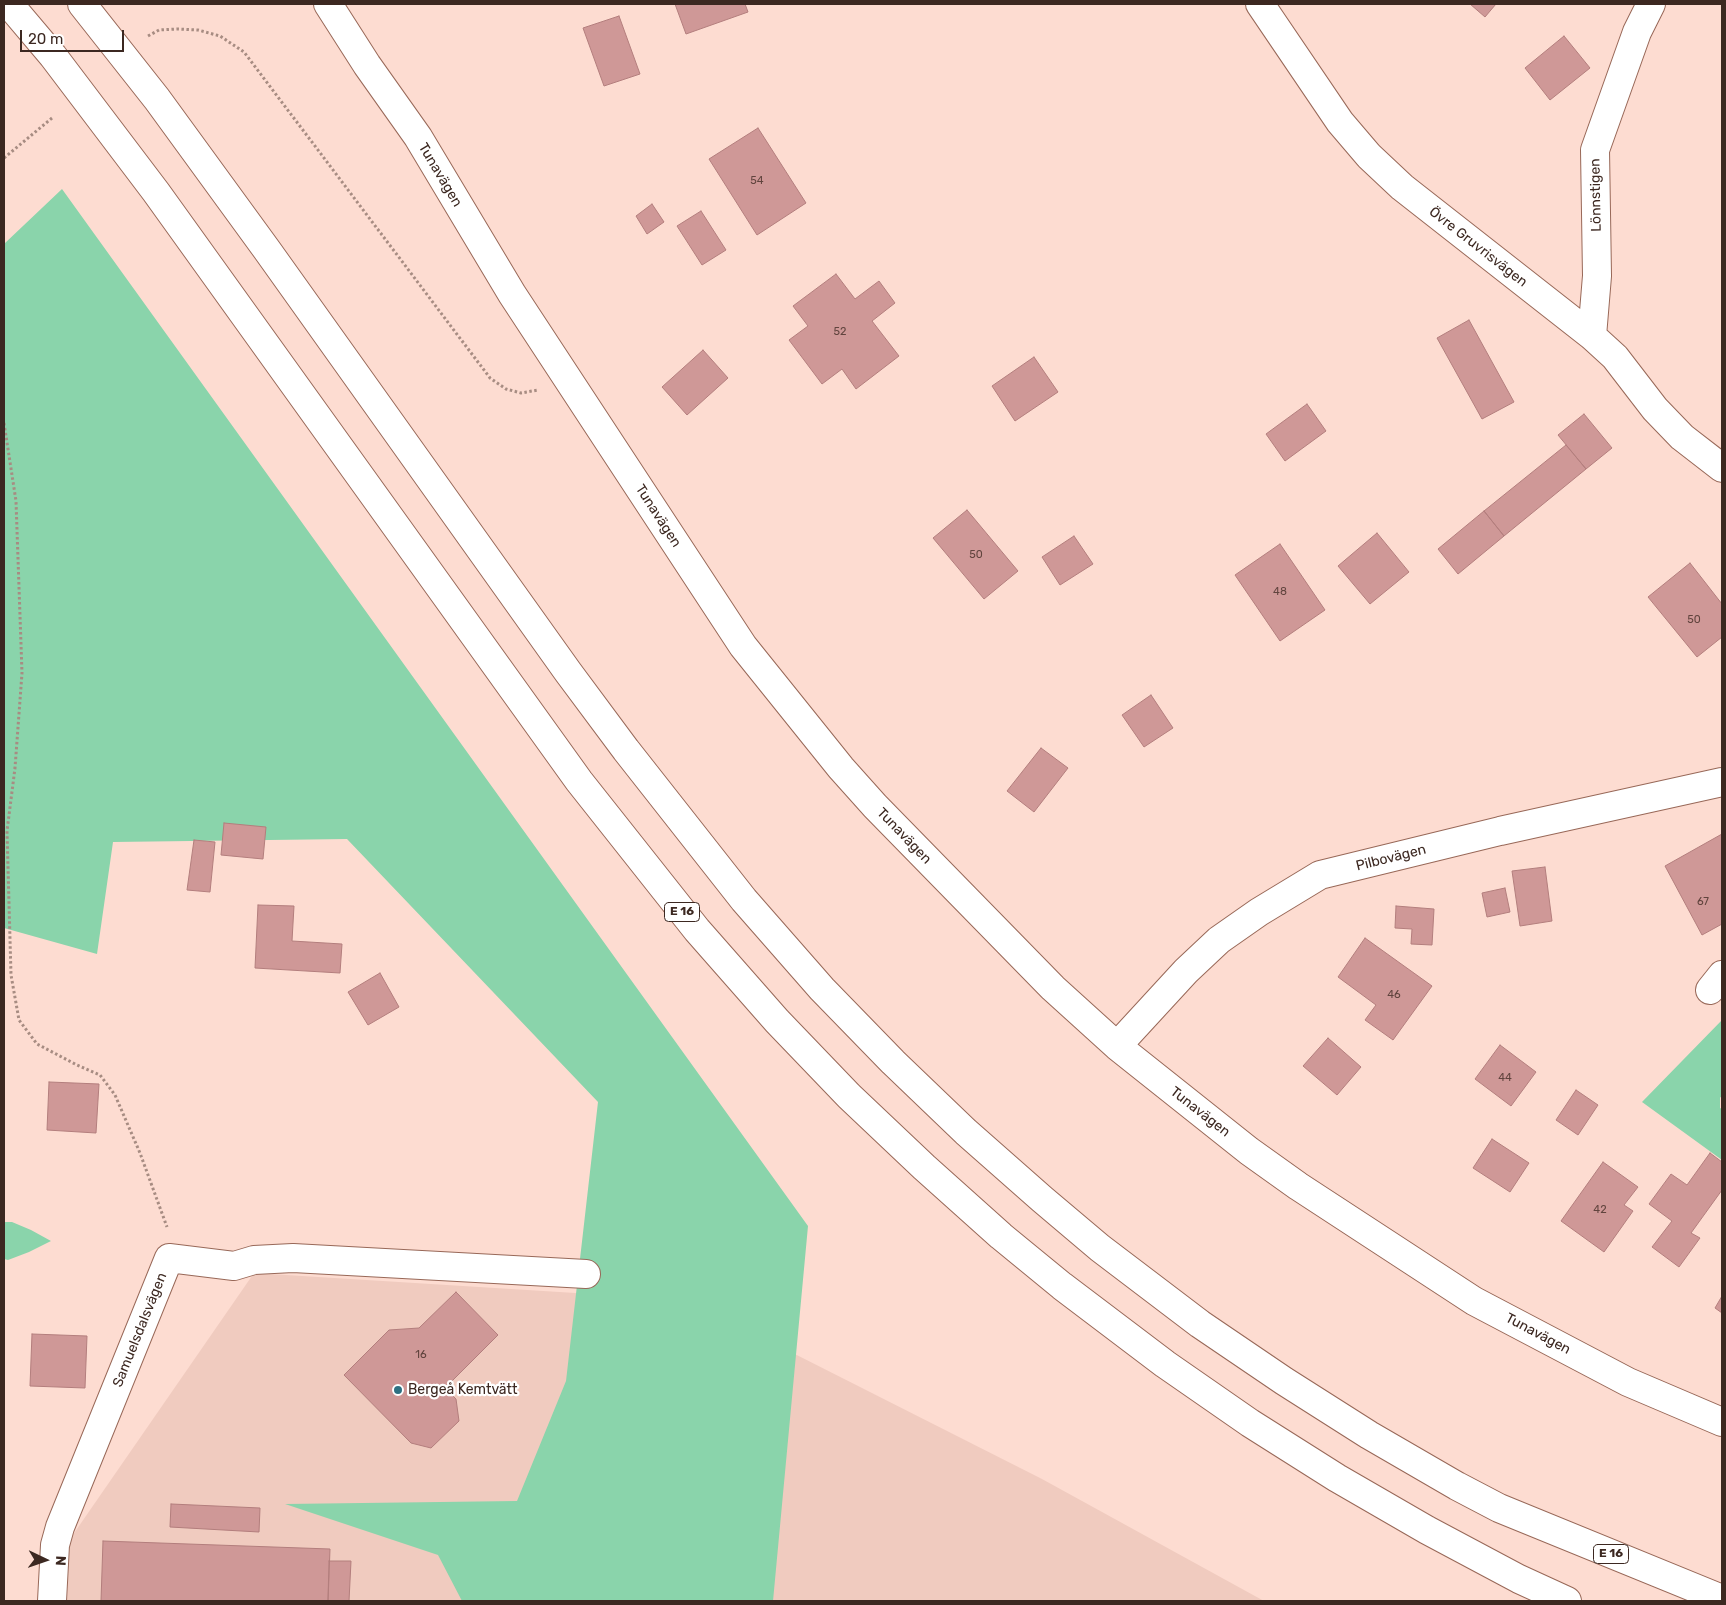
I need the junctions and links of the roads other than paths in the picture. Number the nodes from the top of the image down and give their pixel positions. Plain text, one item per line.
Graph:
1 (9, 4) edge
2 (82, 4) edge
3 (328, 4) edge
4 (1260, 4) edge
5 (1651, 4) edge
6 (1592, 336) junction
7 (1722, 468) edge
8 (1722, 782) edge
9 (1117, 1046) junction
10 (586, 1274) dead end
11 (1722, 1422) edge
12 (1722, 1599) edge
13 (52, 1601) edge
14 (1567, 1601) edge

1 - 14 main road, E 16
2 - 12 main road, E 16
3 - 9 main road, Tunavägen
4 - 6 main road, Övre Gruvrisvägen
5 - 6 main road, Lönnstigen
6 - 7 main road, Övre Gruvrisvägen
8 - 9 main road, Pilbovägen
9 - 11 main road, Tunavägen
10 - 13 main road, Samuelsdalsvägen

